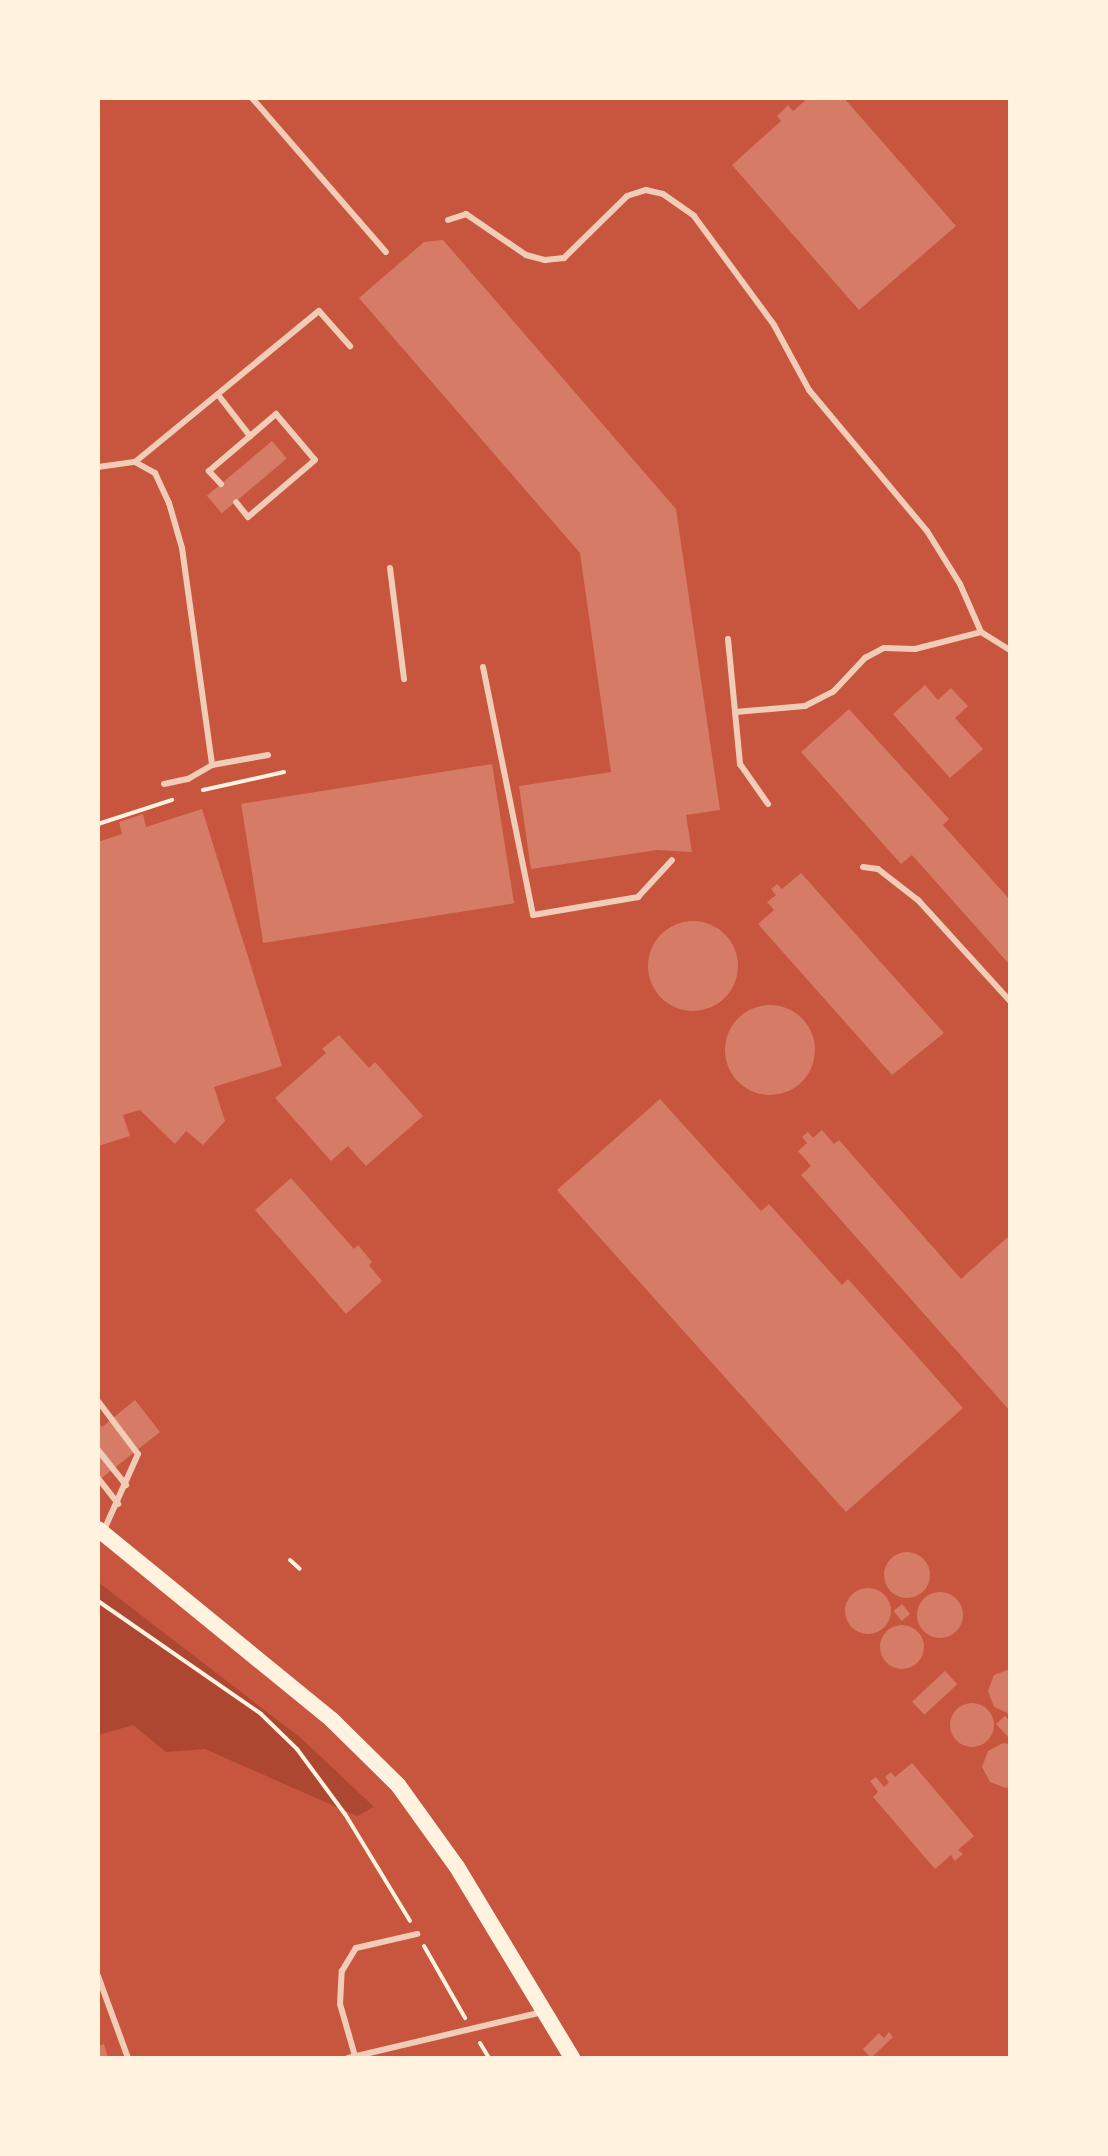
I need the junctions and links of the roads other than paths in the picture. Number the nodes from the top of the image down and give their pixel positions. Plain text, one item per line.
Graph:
1 (252, 98) edge
2 (448, 220) dead end
3 (386, 252) dead end
4 (350, 346) dead end
5 (219, 396) junction
6 (250, 436) junction
7 (135, 462) junction
8 (98, 467) edge
9 (221, 484) dead end
10 (236, 502) dead end
11 (390, 568) dead end
12 (981, 632) junction
13 (728, 639) dead end
14 (1010, 650) edge
15 (483, 667) dead end
16 (404, 679) dead end
17 (735, 712) junction
18 (268, 755) dead end
19 (212, 765) junction
20 (164, 784) dead end
21 (768, 804) dead end
22 (672, 860) dead end
23 (863, 867) dead end
24 (1010, 1001) edge
25 (98, 1401) edge
26 (106, 1410) junction
27 (98, 1416) edge
28 (98, 1450) edge
29 (98, 1478) edge
30 (126, 1485) junction
31 (118, 1504) junction
32 (100, 1531) edge
33 (417, 1934) road end
34 (98, 1976) edge
35 (543, 2012) junction
36 (352, 2057) edge
37 (128, 2058) edge
38 (572, 2058) edge

1 - 3 lane
2 - 12 lane
4 - 5 lane
5 - 6 lane
5 - 7 lane
6 - 9 lane
6 - 10 lane
7 - 8 lane
7 - 19 lane
11 - 16 lane
12 - 14 lane
12 - 17 lane
13 - 17 lane
15 - 22 lane
17 - 21 lane
18 - 19 lane
19 - 20 lane
23 - 24 lane
25 - 26 lane
26 - 27 lane
26 - 30 lane
28 - 30 lane
29 - 31 lane
30 - 31 lane
31 - 32 lane
32 - 35 main road
33 - 36 lane
34 - 37 lane
35 - 36 lane
35 - 38 main road

